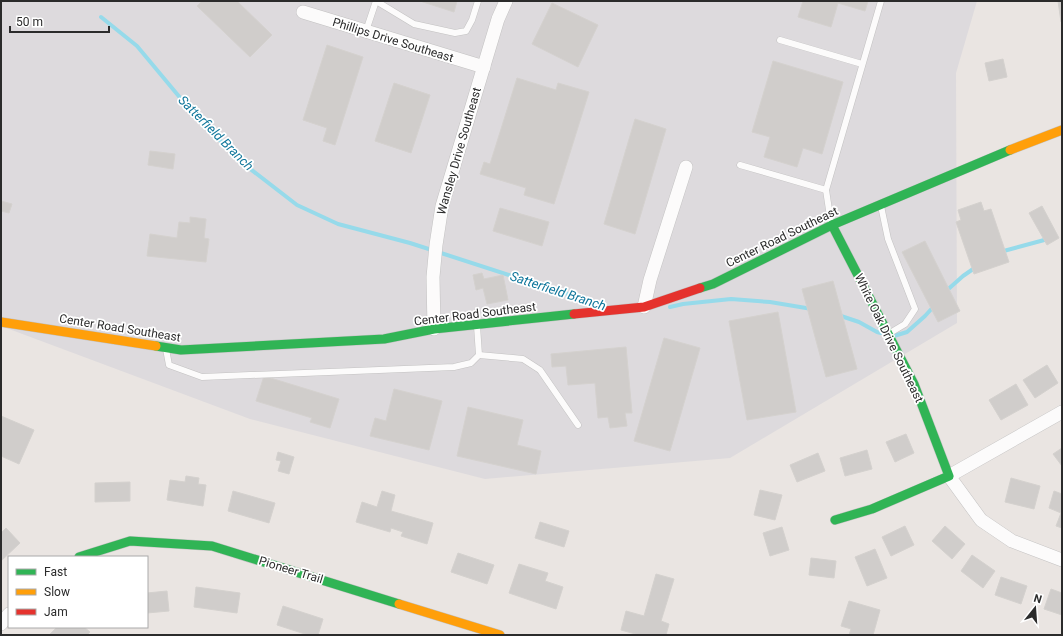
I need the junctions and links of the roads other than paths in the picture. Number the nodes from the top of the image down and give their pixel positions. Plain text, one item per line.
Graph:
1 (376, 1) edge
2 (478, 1) edge
3 (506, 1) edge
4 (881, 1) edge
5 (303, 12) dead end
6 (366, 31) junction
7 (780, 40) dead end
8 (862, 64) junction
9 (484, 67) junction
10 (1062, 130) edge
11 (740, 165) dead end
12 (686, 167) dead end
13 (826, 190) junction
14 (881, 204) junction
15 (832, 225) junction
16 (644, 307) junction
17 (1, 322) edge
18 (477, 325) junction
19 (434, 329) junction
20 (888, 334) junction
21 (166, 348) junction
22 (479, 355) junction
23 (1062, 412) edge
24 (578, 425) dead end
25 (949, 476) junction
26 (835, 520) dead end
27 (82, 556) edge
28 (1062, 560) edge
29 (8, 615) edge
30 (1, 624) edge
31 (500, 635) edge

1 - 2 lane
1 - 6 lane
3 - 9 street, Wansley Drive Southeast
4 - 8 lane
5 - 6 street, Phillips Drive Southeast
6 - 9 street, Phillips Drive Southeast
7 - 8 lane
8 - 13 lane
9 - 19 street, Wansley Drive Southeast
10 - 14 street, Center Road Southeast
11 - 13 lane
12 - 16 street
13 - 15 lane
14 - 15 street, Center Road Southeast
14 - 20 lane
15 - 16 street, Center Road Southeast
15 - 20 street, White Oak Drive Southeast
16 - 18 street, Center Road Southeast
17 - 21 street, Center Road Southeast
18 - 19 street, Center Road Southeast
18 - 22 lane
19 - 21 street, Center Road Southeast
20 - 25 street, White Oak Drive Southeast
21 - 22 lane
22 - 24 lane
23 - 25 street
25 - 26 street
25 - 28 street, White Oak Drive Southeast
27 - 31 street, Pioneer Trail
29 - 30 street

